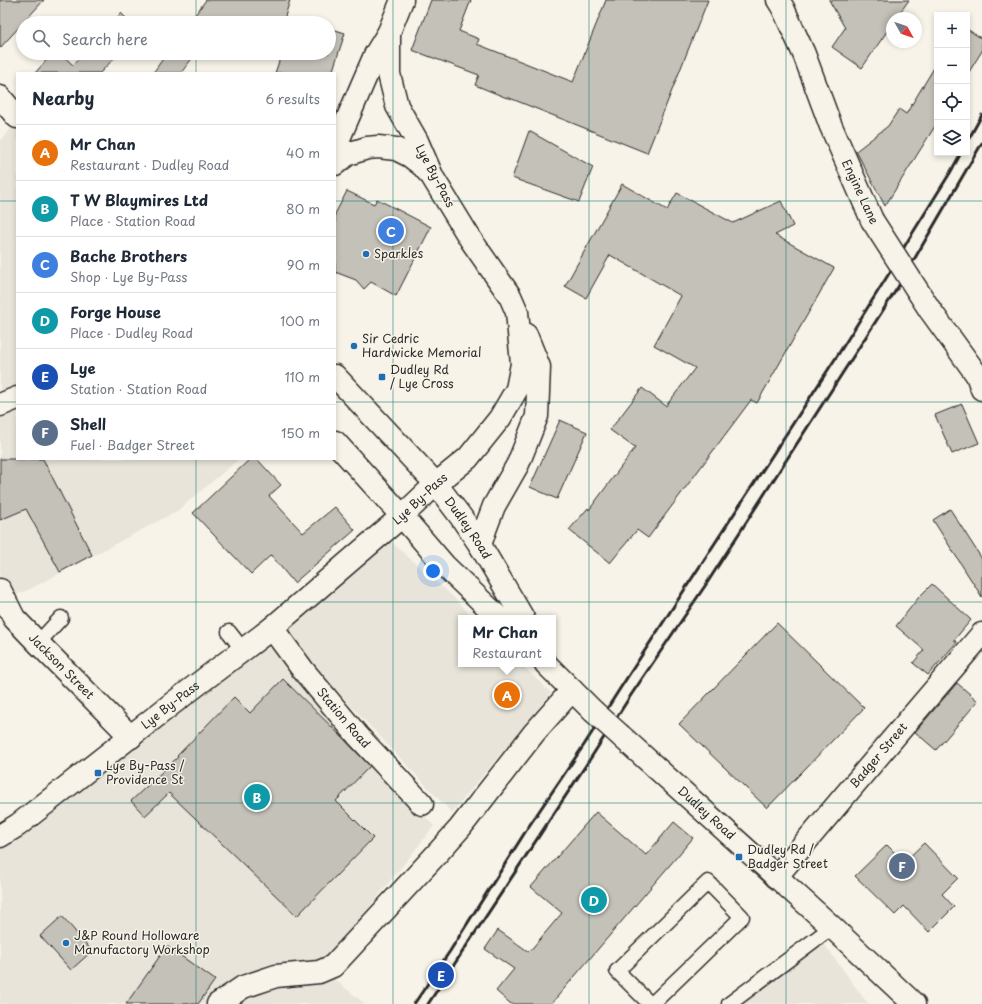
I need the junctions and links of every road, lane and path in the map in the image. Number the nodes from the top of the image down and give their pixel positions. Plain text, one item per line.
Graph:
1 (402, 0) edge
2 (778, 0) edge
3 (389, 32) junction
4 (0, 97) edge
5 (16, 116) edge
6 (336, 150) edge
7 (336, 163) edge
8 (433, 178) junction
9 (517, 312) junction
10 (336, 377) edge
11 (982, 389) edge
12 (16, 398) edge
13 (0, 405) edge
14 (336, 443) edge
15 (436, 484) junction
16 (402, 516) junction
17 (480, 545) junction
18 (0, 590) edge
19 (496, 615) edge
20 (521, 615) edge
21 (61, 618) dead end
22 (272, 628) junction
23 (229, 632) dead end
24 (982, 634) edge
25 (38, 643) junction
26 (243, 650) junction
27 (550, 667) edge
28 (572, 690) junction
29 (131, 736) junction
30 (422, 804) dead end
31 (0, 836) edge
32 (776, 877) junction
33 (832, 927) junction
34 (218, 1004) edge
35 (651, 1004) edge
36 (729, 1004) edge
37 (914, 1004) edge

1 - 3 main road
2 - 11 main road, Engine Lane, bridge
3 - 6 main road
3 - 8 main road, Lye By-Pass
4 - 5 main road
7 - 8 main road
8 - 9 main road, Lye By-Pass
9 - 15 main road, Lye By-Pass
9 - 17 main road
10 - 15 main road, Dudley Road
12 - 13 main road
14 - 16 main road
15 - 16 main road, Lye By-Pass
15 - 17 main road, Dudley Road
16 - 19 main road
16 - 22 main road, Lye By-Pass
17 - 20 main road, Dudley Road
18 - 25 main road, Jackson Street
21 - 25 lane
22 - 26 main road, Lye By-Pass
22 - 30 main road, Station Road
23 - 26 lane
24 - 32 main road, Badger Street
25 - 29 main road, Jackson Street
26 - 29 main road, Lye By-Pass
27 - 28 main road, Dudley Road
28 - 32 main road, Dudley Road, bridge
28 - 34 main road
29 - 31 main road, Lye By-Pass
32 - 33 main road, Dudley Road
33 - 36 lane
33 - 37 main road, Dudley Road
35 - 35 lane

